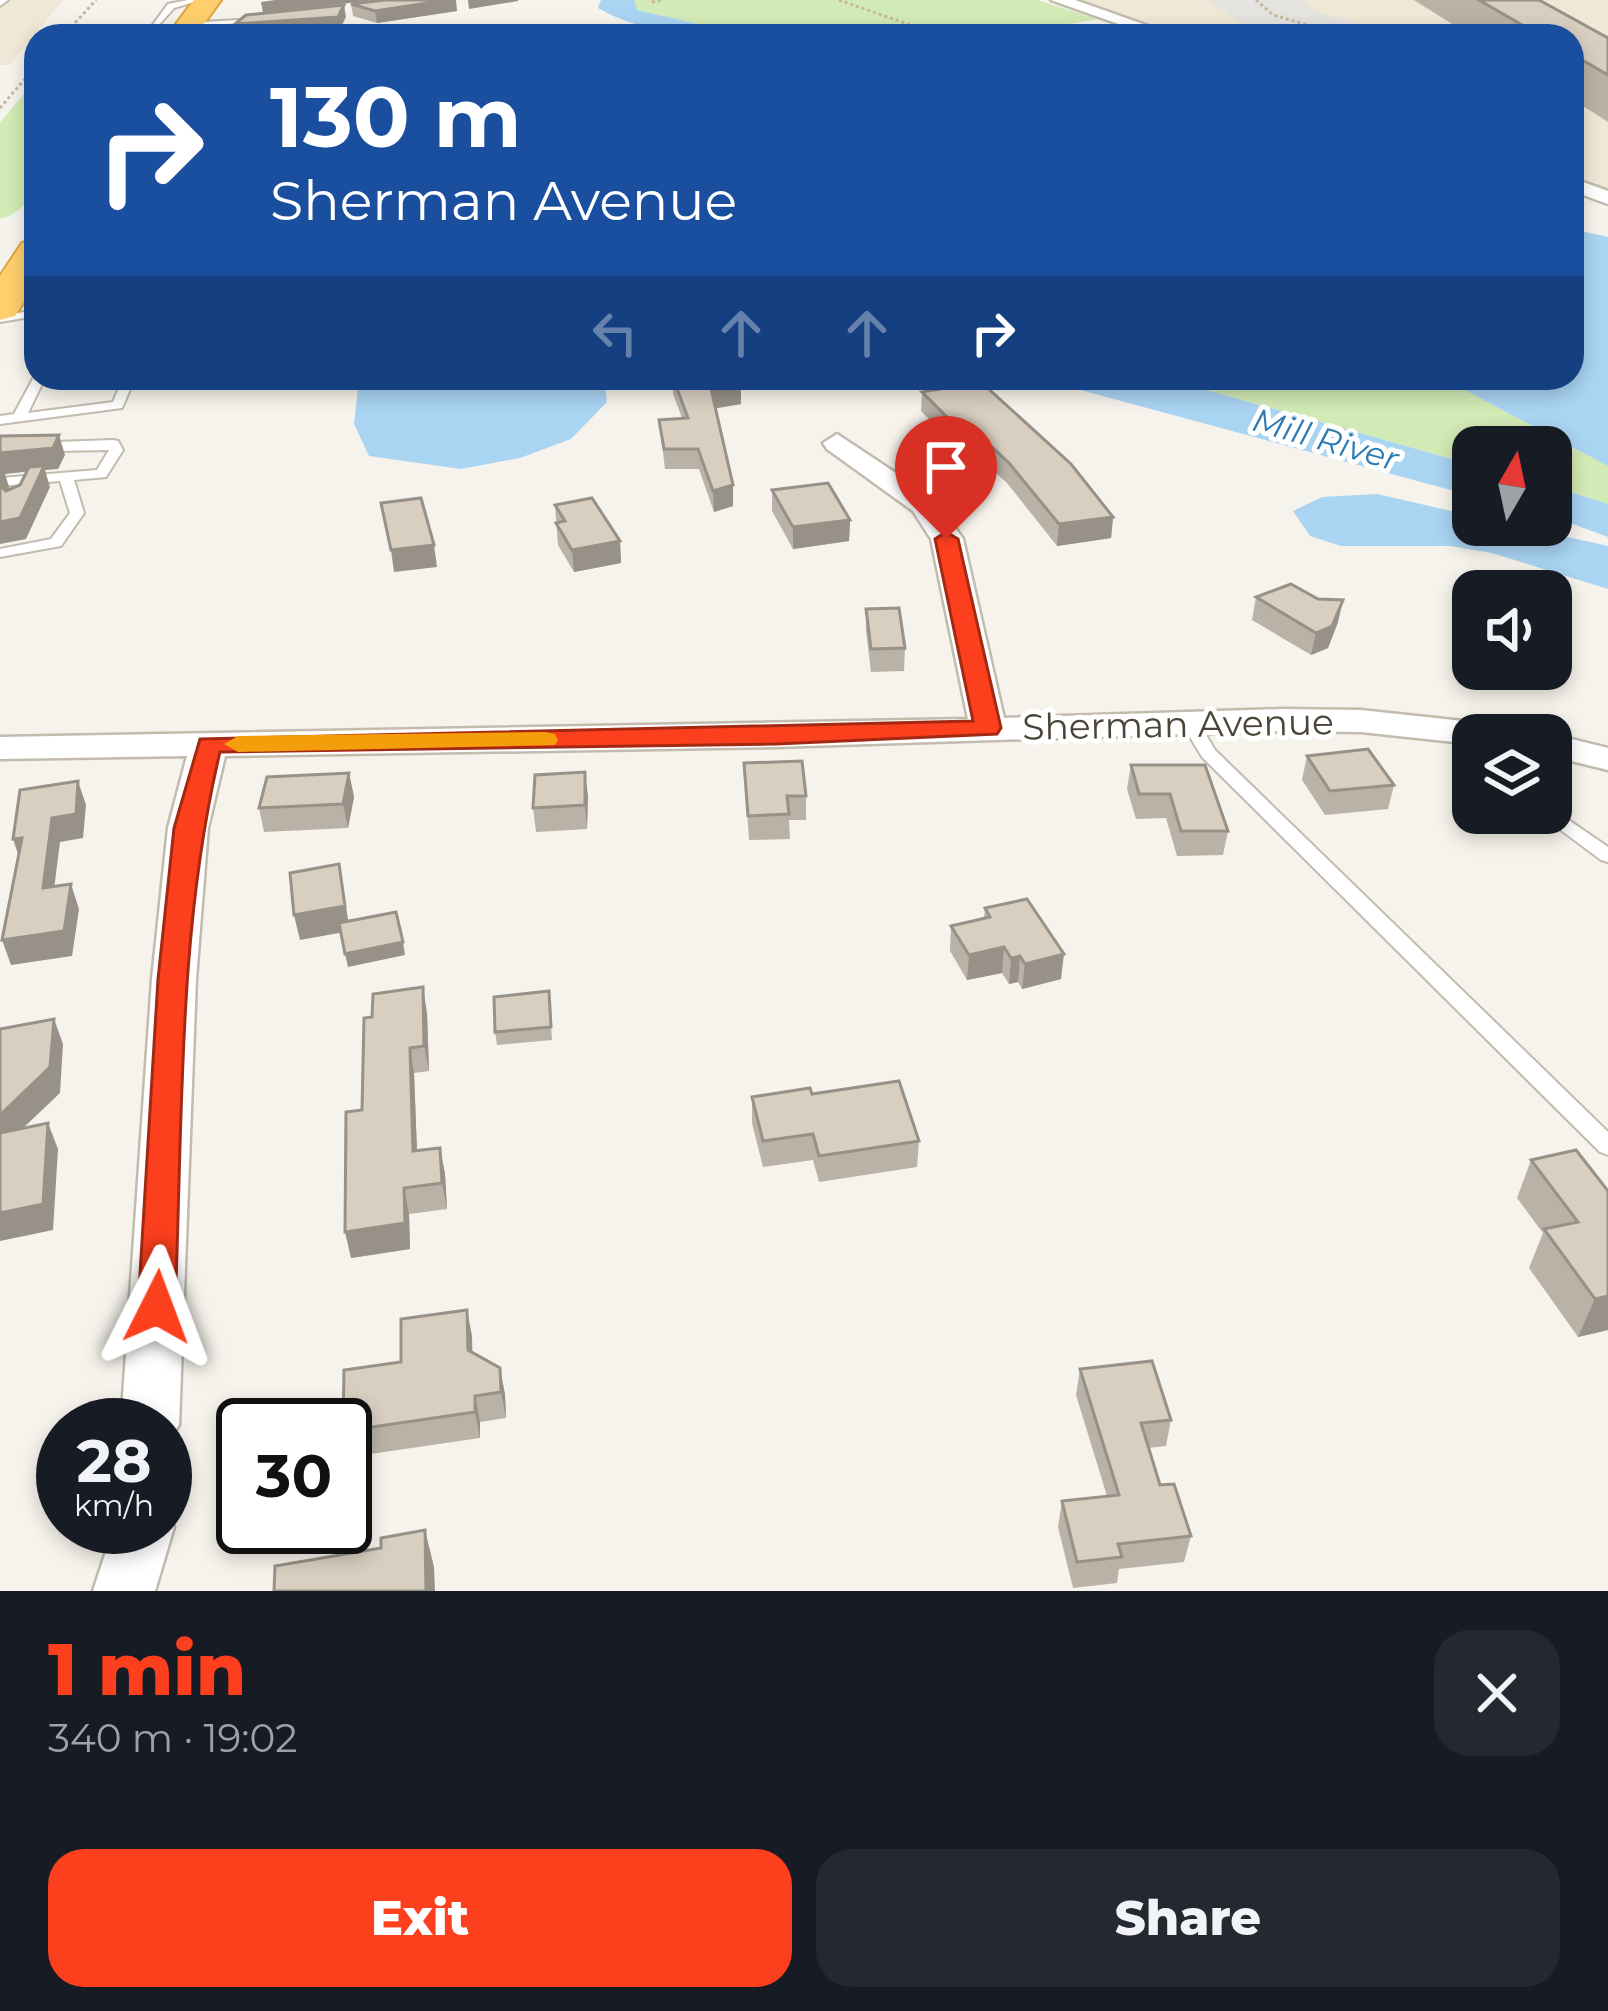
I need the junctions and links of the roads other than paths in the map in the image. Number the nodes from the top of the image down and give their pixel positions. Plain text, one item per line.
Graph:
1 (208, 0) edge
2 (1059, 0) edge
3 (278, 19) edge
4 (188, 23) edge
5 (1132, 24) edge
6 (24, 272) edge
7 (2, 311) edge
8 (29, 390) edge
9 (124, 390) edge
10 (8, 415) edge
11 (838, 443) dead end
12 (0, 448) edge
13 (66, 477) junction
14 (28, 479) junction
15 (0, 482) edge
16 (15, 504) edge
17 (0, 554) edge
18 (1190, 722) junction
19 (988, 728) junction
20 (1452, 735) edge
21 (209, 745) junction
22 (0, 748) edge
23 (1572, 751) edge
24 (1608, 759) edge
25 (1572, 831) edge
26 (1608, 856) edge
27 (1608, 1146) edge
28 (151, 1398) edge
29 (136, 1554) edge
30 (124, 1591) edge

1 - 4 highway
2 - 5 street
3 - 4 lane
6 - 7 highway
8 - 10 lane
9 - 10 lane
11 - 19 street
12 - 13 lane
13 - 14 lane
13 - 17 lane
14 - 15 lane
14 - 16 lane
18 - 19 street, Sherman Avenue
18 - 20 street, Sherman Avenue
18 - 27 lane
19 - 21 street, Sherman Avenue
21 - 22 street, Sherman Avenue
21 - 28 street
23 - 24 street
25 - 26 lane
29 - 30 street

